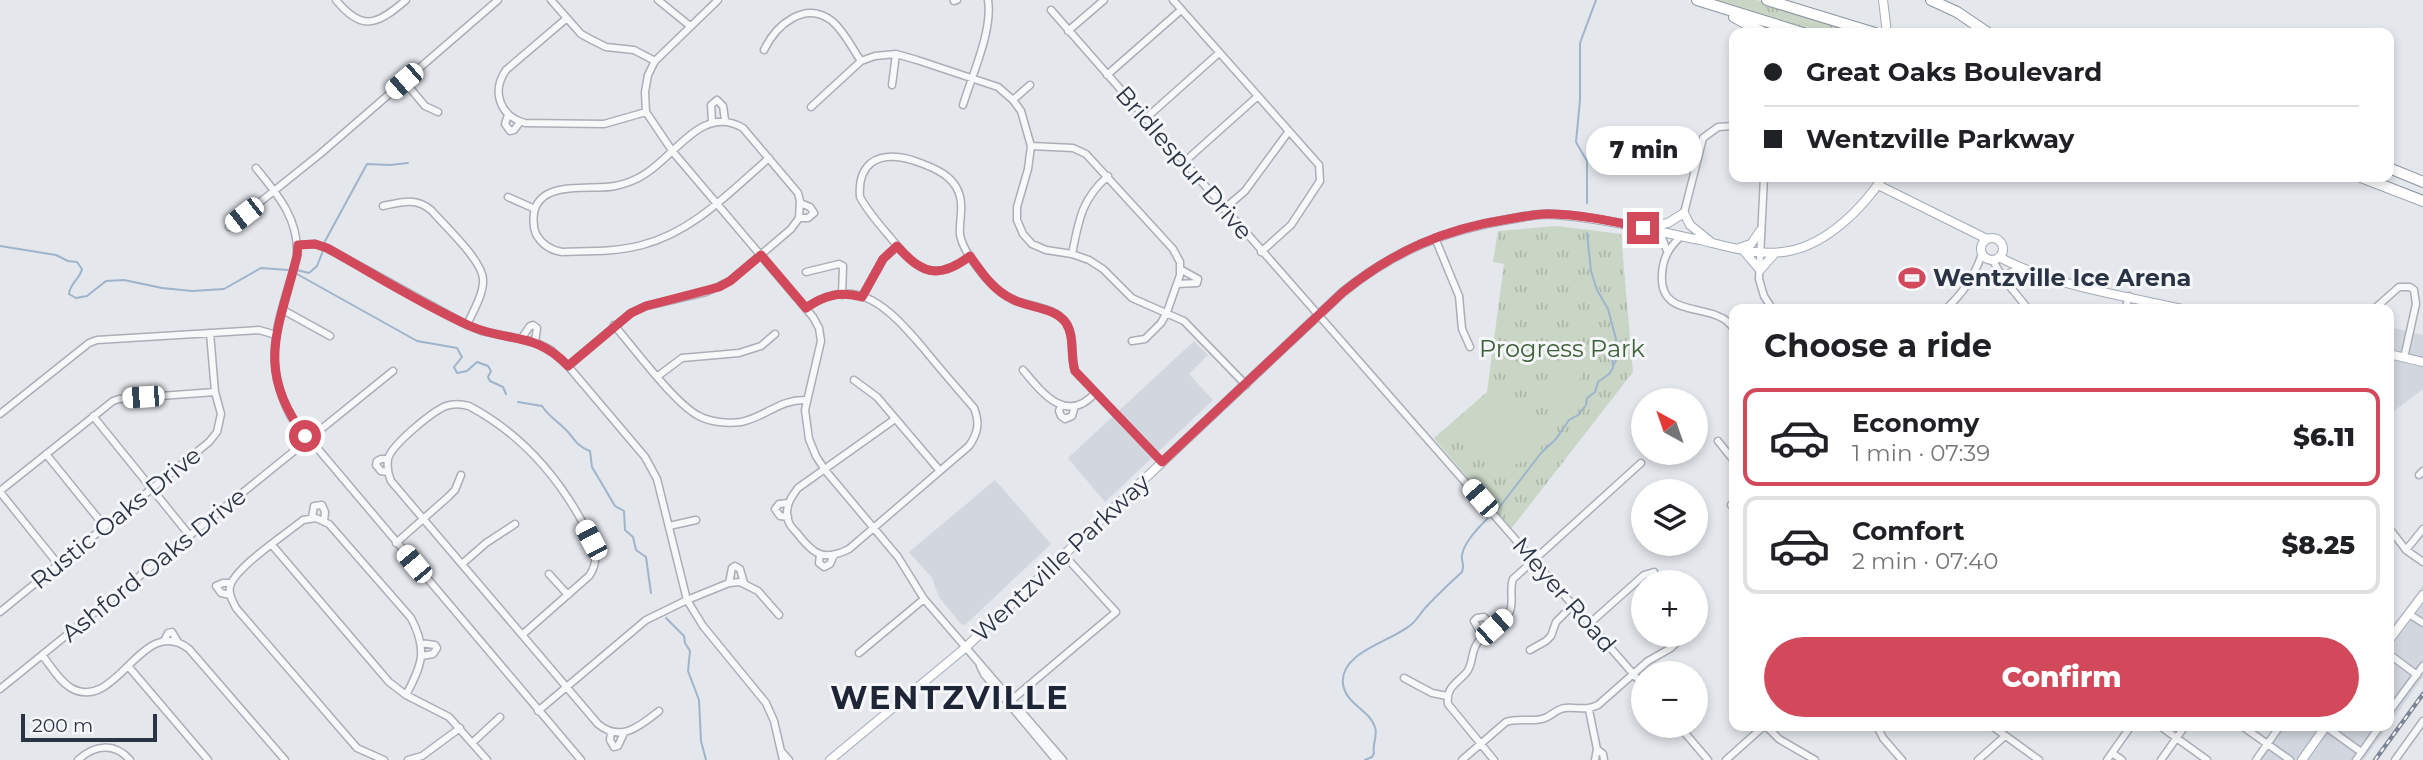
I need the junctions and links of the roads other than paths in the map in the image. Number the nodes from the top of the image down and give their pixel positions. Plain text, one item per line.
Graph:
1 (335, 0) edge
2 (406, 0) edge
3 (498, 0) edge
4 (551, 0) edge
5 (658, 0) edge
6 (718, 0) edge
7 (988, 0) edge
8 (1104, 0) edge
9 (1173, 0) edge
10 (1697, 0) edge
11 (1767, 0) edge
12 (1883, 0) edge
13 (1931, 0) edge
14 (1712, 5) junction
15 (1051, 10) dead end
16 (1181, 10) junction
17 (567, 18) junction
18 (691, 26) junction
19 (1755, 28) edge
20 (1787, 28) edge
21 (1859, 28) edge
22 (1887, 28) edge
23 (1981, 28) edge
24 (1068, 31) junction
25 (764, 50) dead end
26 (1219, 53) junction
27 (896, 54) junction
28 (655, 61) junction
29 (861, 61) junction
30 (1107, 75) junction
31 (972, 76) junction
32 (404, 81) junction
33 (892, 85) dead end
34 (1030, 85) dead end
35 (1258, 96) junction
36 (1013, 100) junction
37 (963, 105) dead end
38 (811, 107) dead end
39 (438, 112) dead end
40 (646, 112) junction
41 (508, 115) junction
42 (1144, 119) junction
43 (725, 120) junction
44 (712, 121) junction
45 (520, 122) junction
46 (1729, 126) edge
47 (1289, 131) junction
48 (1031, 146) junction
49 (673, 152) junction
50 (769, 158) junction
51 (1182, 163) junction
52 (256, 169) dead end
53 (2394, 170) edge
54 (1108, 176) junction
55 (1764, 182) edge
56 (1879, 182) edge
57 (1882, 182) edge
58 (2374, 182) edge
59 (2423, 182) edge
60 (275, 191) junction
61 (508, 197) dead end
62 (2423, 201) edge
63 (717, 203) junction
64 (800, 203) junction
65 (383, 205) dead end
66 (535, 209) junction
67 (1224, 209) junction
68 (1684, 213) junction
69 (1931, 213) junction
70 (799, 218) junction
71 (229, 227) dead end
72 (1643, 228) junction
73 (1760, 231) junction
74 (1660, 232) junction
75 (1681, 236) junction
76 (1435, 238) junction
77 (1987, 239) junction
78 (1713, 243) junction
79 (298, 245) junction
80 (897, 246) junction
81 (1740, 250) junction
82 (1667, 251) junction
83 (1262, 252) junction
84 (1760, 253) junction
85 (1775, 253) junction
86 (1072, 254) junction
87 (761, 255) junction
88 (1992, 255) junction
89 (970, 256) junction
90 (1180, 269) junction
91 (1760, 270) junction
92 (2027, 270) junction
93 (806, 272) dead end
94 (1177, 284) junction
95 (2011, 284) junction
96 (842, 295) junction
97 (2129, 296) junction
98 (862, 297) junction
99 (1770, 304) edge
100 (1951, 304) edge
101 (2025, 304) edge
102 (2127, 304) edge
103 (2162, 304) edge
104 (2379, 304) edge
105 (806, 308) junction
106 (283, 310) junction
107 (1167, 312) junction
108 (1318, 315) junction
109 (1729, 324) edge
110 (467, 325) junction
111 (614, 325) junction
112 (210, 333) junction
113 (775, 334) dead end
114 (276, 335) junction
115 (330, 336) dead end
116 (521, 339) junction
117 (1132, 341) dead end
118 (536, 342) junction
119 (1469, 347) dead end
120 (2394, 355) edge
121 (2404, 358) junction
122 (2423, 362) edge
123 (568, 366) junction
124 (1023, 370) dead end
125 (393, 371) dead end
126 (658, 376) junction
127 (854, 380) dead end
128 (1246, 385) junction
129 (215, 392) junction
130 (1095, 393) junction
131 (807, 400) junction
132 (1061, 405) junction
133 (1075, 406) junction
134 (0, 414) edge
135 (93, 416) junction
136 (895, 419) junction
137 (308, 440) junction
138 (1718, 441) dead end
139 (46, 454) junction
140 (1729, 455) edge
141 (388, 459) junction
142 (1162, 462) junction
143 (1638, 466) edge
144 (825, 470) junction
145 (940, 471) junction
146 (388, 472) junction
147 (461, 475) dead end
148 (152, 488) junction
149 (0, 492) edge
150 (789, 503) junction
151 (788, 517) junction
152 (312, 518) junction
153 (423, 519) junction
154 (696, 520) dead end
155 (324, 521) junction
156 (514, 524) dead end
157 (669, 526) junction
158 (105, 527) junction
159 (873, 528) junction
160 (2423, 529) edge
161 (2394, 534) edge
162 (190, 536) junction
163 (396, 543) junction
164 (272, 545) junction
165 (2406, 550) junction
166 (820, 554) junction
167 (834, 555) junction
168 (1064, 555) junction
169 (1534, 560) junction
170 (2423, 562) edge
171 (58, 564) junction
172 (462, 564) junction
173 (549, 574) dead end
174 (231, 583) junction
175 (729, 583) junction
176 (744, 583) junction
177 (1631, 587) edge
178 (230, 595) junction
179 (568, 595) junction
180 (2423, 595) edge
181 (924, 598) junction
182 (687, 600) junction
183 (1573, 605) junction
184 (1, 608) edge
185 (2409, 614) junction
186 (779, 615) dead end
187 (1589, 624) junction
188 (2423, 624) edge
189 (1494, 627) junction
190 (2394, 634) edge
191 (522, 635) junction
192 (1483, 637) junction
193 (420, 642) junction
194 (1672, 647) edge
195 (965, 648) junction
196 (1530, 650) dead end
197 (859, 653) dead end
198 (42, 655) junction
199 (422, 656) junction
200 (2394, 658) edge
201 (1648, 661) edge
202 (128, 666) junction
203 (2423, 666) edge
204 (1631, 672) edge
205 (2417, 675) junction
206 (1631, 676) edge
207 (1404, 678) dead end
208 (567, 687) junction
209 (0, 689) edge
210 (406, 695) junction
211 (1447, 696) junction
212 (1010, 702) junction
213 (2394, 705) edge
214 (1589, 710) junction
215 (659, 711) dead end
216 (538, 712) junction
217 (500, 717) dead end
218 (2423, 721) edge
219 (460, 728) junction
220 (1759, 731) edge
221 (1770, 731) edge
222 (1880, 731) edge
223 (1998, 731) edge
224 (2127, 731) edge
225 (2167, 731) edge
226 (2181, 731) edge
227 (2249, 731) edge
228 (2276, 731) edge
229 (2322, 731) edge
230 (2332, 731) edge
231 (2376, 731) edge
232 (611, 732) junction
233 (624, 733) junction
234 (2414, 733) junction
235 (2005, 736) junction
236 (1689, 738) edge
237 (2176, 738) junction
238 (2423, 739) edge
239 (472, 743) junction
240 (1480, 744) junction
241 (2267, 744) junction
242 (1597, 749) junction
243 (781, 751) junction
244 (2361, 752) junction
245 (2112, 753) junction
246 (78, 760) edge
247 (130, 760) edge
248 (208, 760) edge
249 (285, 760) edge
250 (381, 760) edge
251 (408, 760) edge
252 (487, 760) edge
253 (581, 760) edge
254 (783, 760) edge
255 (789, 760) edge
256 (830, 760) edge
257 (1056, 760) edge
258 (1063, 760) edge
259 (1462, 760) edge
260 (1494, 760) edge
261 (1595, 760) edge
262 (1604, 760) edge
263 (1708, 760) edge
264 (1726, 760) edge
265 (1815, 760) edge
266 (1902, 760) edge
267 (1978, 760) edge
268 (2039, 760) edge
269 (2107, 760) edge
270 (2122, 760) edge
271 (2161, 760) edge
272 (2207, 760) edge
273 (2256, 760) edge
274 (2290, 760) edge
275 (2302, 760) edge
276 (2356, 760) edge
277 (2395, 760) edge

1 - 2 street
3 - 32 street
4 - 17 street
5 - 18 street
6 - 18 street
7 - 31 street
8 - 24 street
9 - 16 street
10 - 14 highway
11 - 21 highway
12 - 22 main road
13 - 23 highway
14 - 19 highway
14 - 20 highway
15 - 24 street, Bridlespur Drive
16 - 26 street
16 - 30 street
17 - 28 street
17 - 41 street
18 - 28 street
24 - 30 street, Bridlespur Drive
25 - 29 street
26 - 35 street
26 - 42 street
27 - 29 street
27 - 31 street
27 - 33 street
28 - 40 street
29 - 38 street
30 - 42 street, Bridlespur Drive
31 - 36 street
31 - 37 street
32 - 39 street
32 - 60 street
34 - 36 street
35 - 47 street
35 - 51 street
36 - 48 street
40 - 45 street
40 - 49 street
41 - 45 street
41 - 45 street
42 - 51 street, Bridlespur Drive
43 - 44 street
43 - 44 street
43 - 50 street
44 - 49 street
46 - 68 street
47 - 67 street
47 - 83 street
48 - 54 street
48 - 86 street
49 - 63 street
49 - 66 street
50 - 63 street
50 - 64 street
51 - 67 street, Bridlespur Drive
52 - 60 street
53 - 59 highway
54 - 86 street
54 - 90 street
55 - 73 street
56 - 85 main road, Wentzville Parkway
57 - 69 main road
58 - 62 highway
60 - 71 street
60 - 79 street
61 - 66 street
63 - 66 street
63 - 87 street
64 - 70 street
64 - 70 street
65 - 110 street
67 - 83 street, Bridlespur Drive
68 - 72 main road
68 - 78 main road
69 - 77 main road
69 - 88 main road
70 - 87 street
72 - 74 main road, Wentzville Parkway
72 - 76 main road, Wentzville Parkway
73 - 81 main road
73 - 84 street
74 - 75 main road, Wentzville Parkway
74 - 82 street
75 - 78 main road, Wentzville Parkway
75 - 82 street
76 - 108 main road, Wentzville Parkway
76 - 119 street
77 - 88 main road
77 - 88 main road
78 - 81 main road, Wentzville Parkway
79 - 106 street
79 - 110 street
80 - 89 street
80 - 89 street
80 - 98 street
81 - 84 main road, Wentzville Parkway
81 - 91 main road
82 - 109 street
83 - 108 street, Bridlespur Drive
84 - 85 main road, Wentzville Parkway
84 - 91 street
85 - 91 main road
86 - 107 street
87 - 105 street
87 - 111 street
88 - 92 main road
88 - 95 street
88 - 100 street
89 - 130 street
90 - 94 street
90 - 94 street
91 - 99 street
92 - 95 main road
92 - 97 main road
93 - 96 street
94 - 107 street
95 - 101 street
96 - 98 street
96 - 105 street
97 - 102 street
97 - 103 main road
98 - 145 street
104 - 121 street
105 - 131 street
106 - 114 street
106 - 115 street
107 - 117 street
107 - 128 street
108 - 128 main road, Wentzville Parkway
108 - 169 street, Meyer Road
110 - 116 street
111 - 123 street
111 - 126 street
112 - 114 street
112 - 129 street, Rustic Oaks Drive
112 - 134 street
113 - 126 street
114 - 137 street
116 - 118 street
116 - 118 street
118 - 123 street
120 - 121 main road
121 - 122 main road
123 - 157 street
124 - 132 street
125 - 137 street, Ashford Oaks Drive
126 - 131 street
127 - 136 street
128 - 142 main road, Wentzville Parkway
129 - 135 street
129 - 148 street, Rustic Oaks Drive
130 - 133 street
130 - 142 street
131 - 144 street
132 - 133 street
132 - 133 street
135 - 139 street
135 - 148 street
136 - 144 street
136 - 145 street
137 - 162 street, Ashford Oaks Drive
137 - 163 street
138 - 140 street
139 - 149 street
139 - 158 street
141 - 146 street
141 - 146 street
141 - 179 street
142 - 168 main road, Wentzville Parkway
143 - 169 street
144 - 150 street
144 - 159 street
145 - 159 street
146 - 153 street
147 - 153 street
148 - 158 street, Rustic Oaks Drive
148 - 162 street
149 - 171 street
150 - 151 street
150 - 151 street
151 - 166 street
152 - 155 street
152 - 155 street
152 - 164 street
153 - 163 street
153 - 172 street
154 - 157 street
155 - 193 street
156 - 172 street
157 - 182 street
158 - 171 street, Rustic Oaks Drive
159 - 167 street
159 - 181 street
160 - 165 street
161 - 165 street
162 - 198 street, Ashford Oaks Drive
163 - 216 street
164 - 174 street
164 - 210 street
165 - 170 street
166 - 167 street
166 - 167 street
168 - 195 main road, Wentzville Parkway
168 - 212 street
169 - 183 street, Meyer Road
169 - 189 street
171 - 184 street, Rustic Oaks Drive
172 - 191 street
173 - 179 street
174 - 178 street
174 - 178 street
175 - 176 street
175 - 176 street
175 - 182 street
176 - 186 street
177 - 187 street
178 - 250 street
179 - 191 street
180 - 185 main road
181 - 195 street
181 - 197 street
182 - 208 street
182 - 243 street
183 - 187 street, Meyer Road
183 - 196 street
185 - 188 street
185 - 190 main road
187 - 204 street, Meyer Road
189 - 192 street
189 - 192 street
191 - 208 street
192 - 211 street
193 - 199 street
193 - 199 street
194 - 201 street
195 - 212 street
195 - 256 main road, Wentzville Parkway
198 - 202 street
198 - 209 street, Ashford Oaks Drive
199 - 210 street
200 - 205 street
202 - 248 street
202 - 249 street
203 - 205 street
205 - 213 street
206 - 214 street
207 - 211 street
208 - 216 street
208 - 232 street
210 - 219 street
211 - 240 street
212 - 257 street
212 - 258 street
214 - 240 street
214 - 242 street
215 - 233 street
216 - 253 street
217 - 239 street
218 - 234 street
219 - 239 street
219 - 251 street
220 - 264 street
221 - 265 street
222 - 266 street
223 - 235 street
224 - 245 street
225 - 237 street
226 - 237 street
227 - 241 street
228 - 241 street
229 - 275 main road
230 - 244 street
231 - 244 street
232 - 233 street
232 - 233 street
234 - 238 street
234 - 277 street
235 - 267 street
235 - 268 street
236 - 263 street
237 - 271 street
237 - 272 street
239 - 252 street
240 - 259 street
240 - 260 street
241 - 273 street
241 - 274 street
242 - 261 street
242 - 262 street
243 - 254 street
243 - 255 street
244 - 276 street
245 - 269 street
245 - 270 street
246 - 247 street

